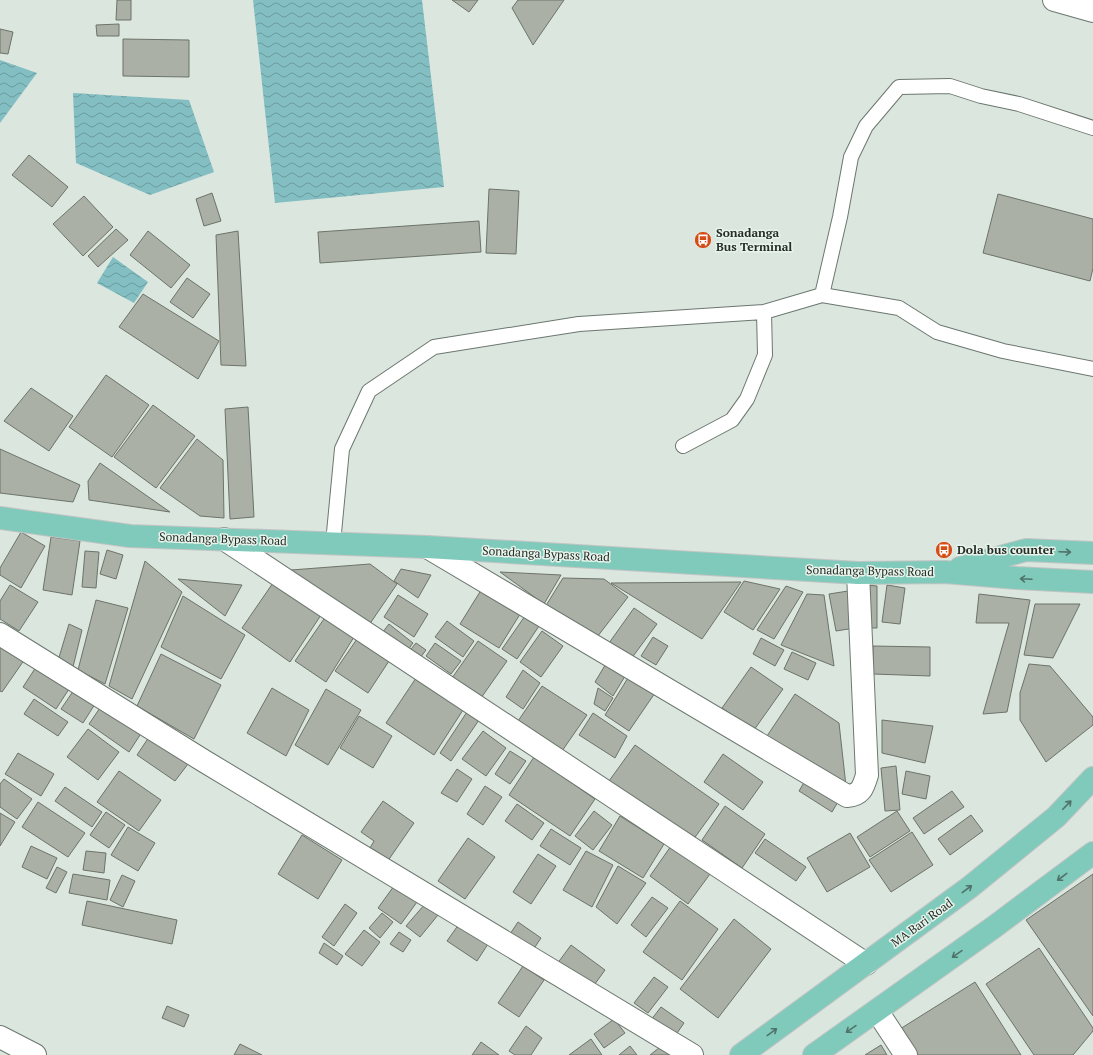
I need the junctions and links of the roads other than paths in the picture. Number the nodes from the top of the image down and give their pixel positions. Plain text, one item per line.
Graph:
1 (1054, 0) edge
2 (1093, 11) edge
3 (1093, 128) edge
4 (822, 295) junction
5 (764, 312) junction
6 (1093, 369) edge
7 (683, 446) dead end
8 (0, 518) edge
9 (224, 539) junction
10 (333, 544) junction
11 (427, 547) junction
12 (1093, 553) edge
13 (945, 572) junction
14 (858, 573) junction
15 (1093, 582) edge
16 (0, 634) edge
17 (1093, 778) edge
18 (1093, 853) edge
19 (866, 964) junction
20 (877, 1011) junction
21 (0, 1037) edge
22 (35, 1055) edge
23 (692, 1055) edge
24 (740, 1055) edge
25 (814, 1055) edge
26 (906, 1055) edge

1 - 2 street
3 - 4 lane
4 - 5 lane
4 - 6 lane
5 - 7 lane
5 - 10 lane
8 - 9 main road, Sonadanga Bypass Road
9 - 10 main road, Sonadanga Bypass Road
9 - 19 street
10 - 11 main road, Sonadanga Bypass Road
11 - 14 main road, Sonadanga Bypass Road
11 - 14 street
13 -> 12 main road
13 - 14 main road, Sonadanga Bypass Road
15 -> 13 main road, Sonadanga Bypass Road
16 - 23 street
19 -> 17 main road, MA Bari Road
18 -> 20 main road
24 -> 19 main road, MA Bari Road
20 -> 25 main road
20 - 26 street
21 - 22 street

